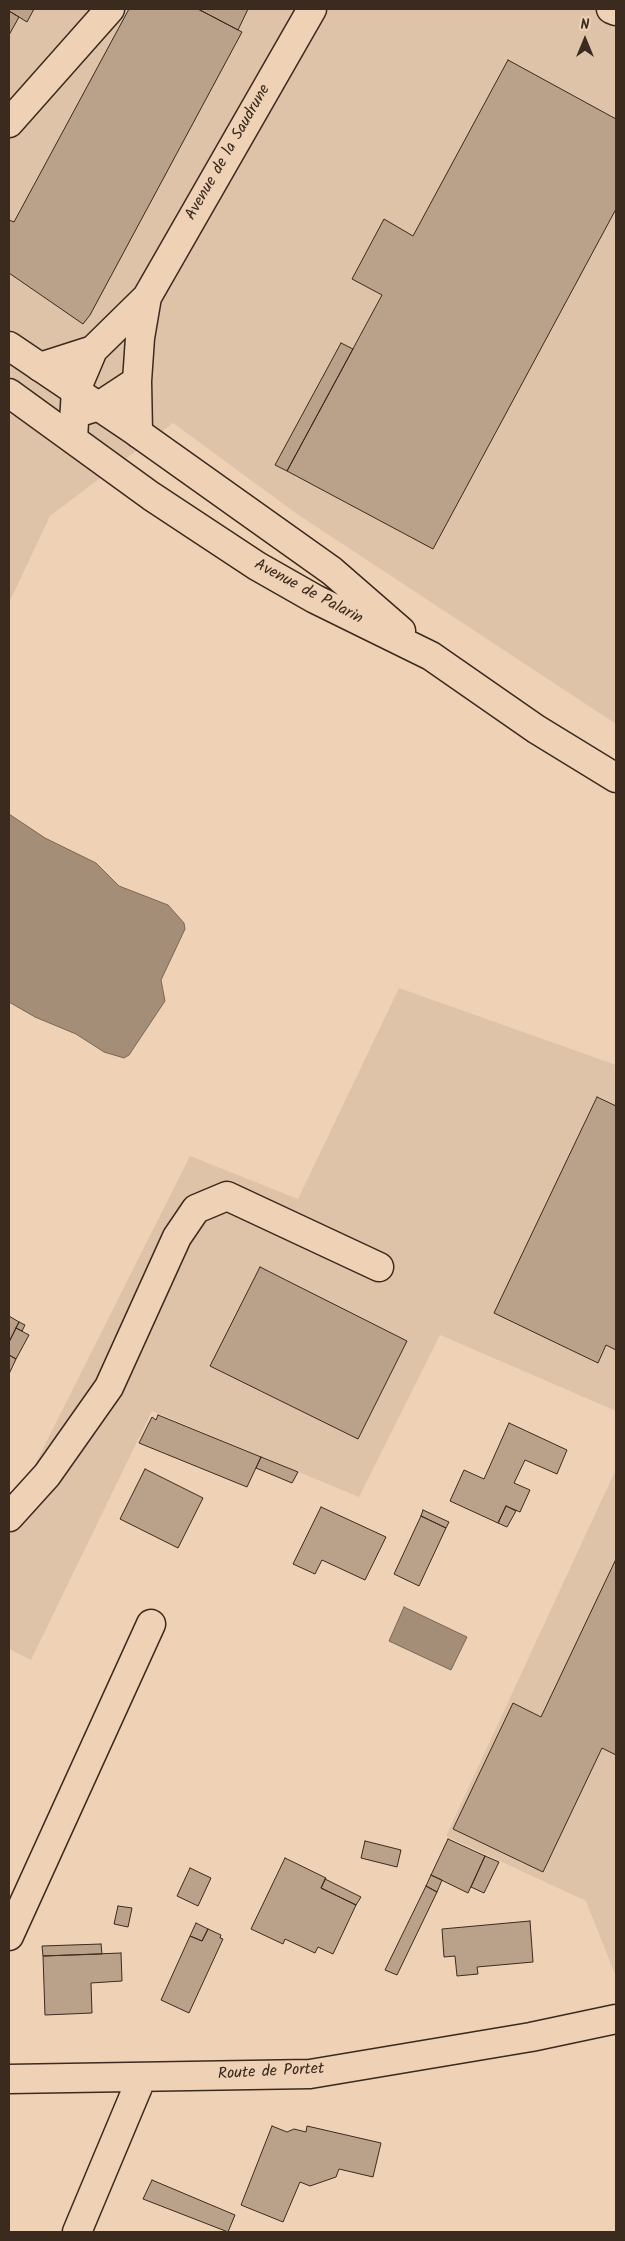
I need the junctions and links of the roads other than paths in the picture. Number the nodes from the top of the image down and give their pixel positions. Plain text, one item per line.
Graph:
1 (110, 9) edge
2 (312, 9) edge
3 (611, 9) edge
4 (616, 11) edge
5 (9, 123) edge
6 (147, 297) junction
7 (9, 346) edge
8 (93, 350) junction
9 (40, 367) junction
10 (137, 381) junction
11 (9, 393) edge
12 (81, 412) junction
13 (138, 433) junction
14 (430, 656) junction
15 (616, 778) edge
16 (379, 1267) dead end
17 (9, 1517) edge
18 (151, 1624) dead end
19 (9, 1936) edge
20 (616, 2020) edge
21 (142, 2076) junction
22 (9, 2079) edge
23 (77, 2232) edge

1 - 5 street
2 - 6 street, Avenue de la Saudrune
3 - 4 street
6 - 8 street, Avenue de la Saudrune
6 - 10 street, Avenue de la Saudrune
7 - 9 street, Avenue de Palarin
8 - 9 street, Avenue de la Saudrune
8 - 12 street, Avenue de la Saudrune
9 - 12 street, Avenue de Palarin
10 - 12 street
10 - 13 street, Avenue de la Saudrune
11 - 12 street, Avenue de Palarin
12 - 13 street, Avenue de Palarin
12 - 14 street, Avenue de Palarin
13 - 14 street, Avenue de Palarin
14 - 15 street, Avenue de Palarin
16 - 17 street
18 - 19 street
20 - 21 street, Route de Portet
21 - 22 street, Route de Portet
21 - 23 street

